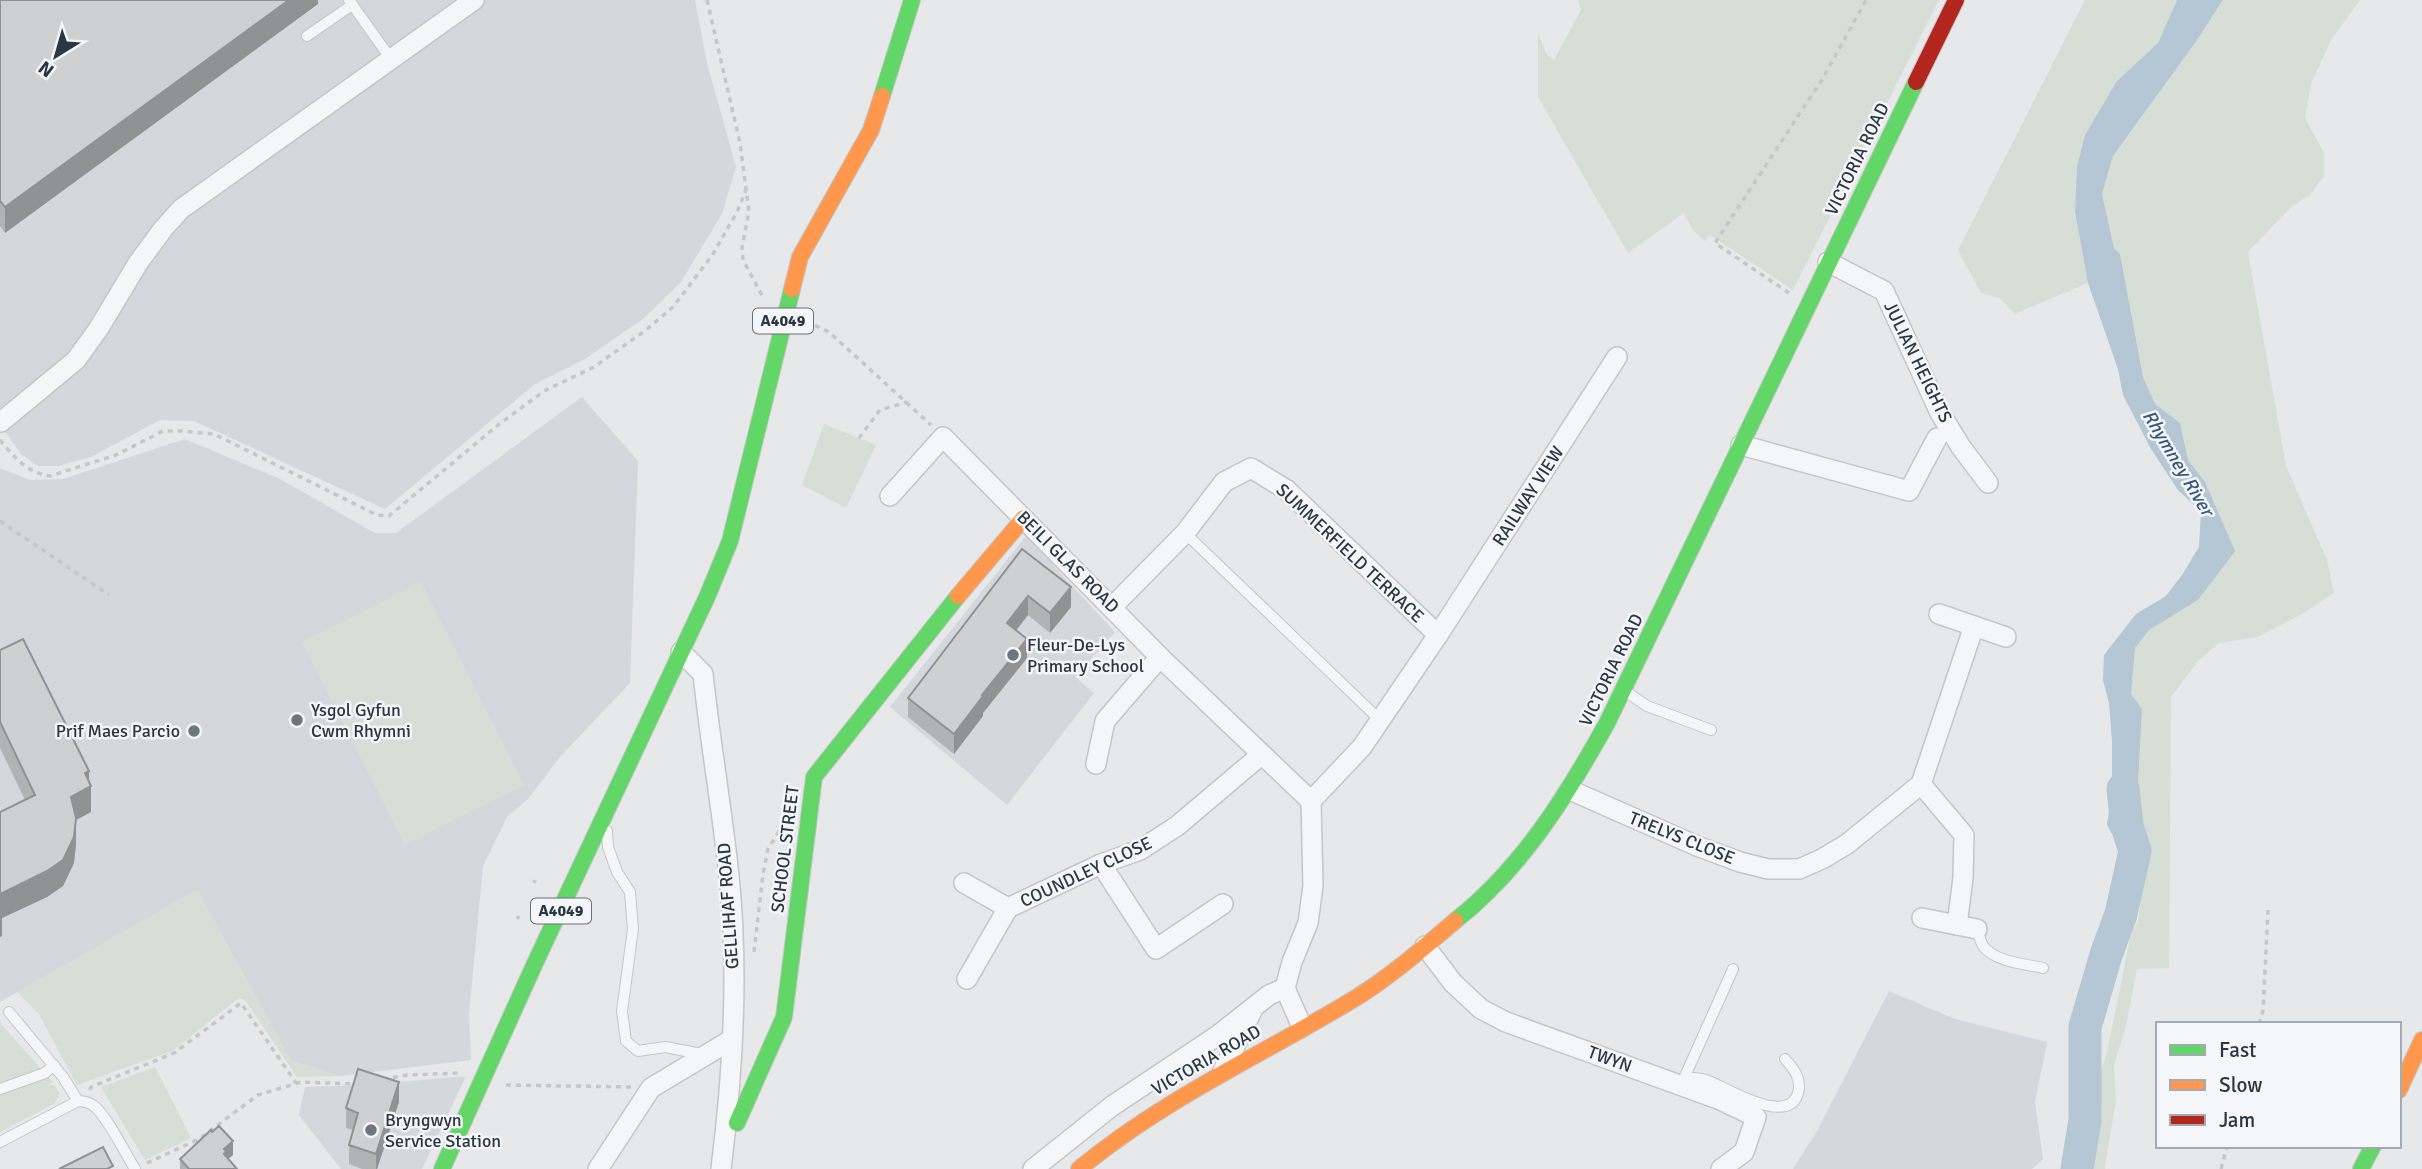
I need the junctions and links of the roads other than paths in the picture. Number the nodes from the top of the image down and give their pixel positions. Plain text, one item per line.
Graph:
1 (474, 0) edge
2 (912, 0) edge
3 (1956, 0) edge
4 (350, 2) edge
5 (307, 36) dead end
6 (391, 59) junction
7 (1828, 262) junction
8 (1617, 357) dead end
9 (1, 431) edge
10 (1937, 438) dead end
11 (1741, 445) junction
12 (1988, 483) dead end
13 (890, 496) dead end
14 (1024, 518) junction
15 (1185, 533) junction
16 (1112, 607) junction
17 (1939, 614) dead end
18 (1974, 626) junction
19 (1438, 635) junction
20 (2006, 637) dead end
21 (681, 652) junction
22 (1160, 657) junction
23 (1624, 691) junction
24 (1380, 720) junction
25 (1710, 730) dead end
26 (1261, 755) junction
27 (1097, 764) dead end
28 (1921, 784) junction
29 (1570, 790) junction
30 (1311, 801) junction
31 (605, 817) junction
32 (1101, 864) junction
33 (964, 883) dead end
34 (1223, 904) dead end
35 (1008, 908) junction
36 (1922, 918) dead end
37 (1957, 925) junction
38 (1977, 929) joint
39 (1425, 946) junction
40 (2043, 968) dead end
41 (1733, 969) dead end
42 (967, 979) dead end
43 (1285, 988) junction
44 (1254, 1007) junction
45 (9, 1012) dead end
46 (1302, 1027) junction
47 (732, 1040) junction
48 (2422, 1041) edge
49 (706, 1055) junction
50 (1785, 1059) dead end
51 (54, 1065) junction
52 (1223, 1071) junction
53 (1681, 1085) junction
54 (2401, 1086) edge
55 (0, 1089) edge
56 (82, 1101) junction
57 (737, 1123) dead end
58 (0, 1142) edge
59 (2372, 1148) edge
60 (135, 1169) edge
61 (442, 1169) edge
62 (598, 1169) edge
63 (721, 1169) edge
64 (1033, 1169) edge
65 (1079, 1169) edge
66 (1721, 1169) edge
67 (2361, 1169) edge

1 - 6 street
2 - 21 main road, A4049
3 - 7 main road, VICTORIA ROAD
4 - 5 lane
4 - 6 lane
6 - 9 street
7 - 11 main road, VICTORIA ROAD
7 - 12 street, JULIAN HEIGHTS
8 - 19 street, RAILWAY VIEW
10 - 11 street
11 - 23 main road, VICTORIA ROAD
13 - 14 street, BEILI GLAS ROAD
14 - 16 street, BEILI GLAS ROAD
14 - 57 main road, SCHOOL STREET
15 - 16 street, SUMMERFIELD TERRACE
15 - 19 street, SUMMERFIELD TERRACE
15 - 24 lane
16 - 22 street, BEILI GLAS ROAD
17 - 18 street
18 - 20 street
18 - 28 street
19 - 24 street, RAILWAY VIEW
21 - 31 main road, A4049
21 - 47 street, GELLIHAF ROAD
22 - 26 street, BEILI GLAS ROAD
22 - 27 street
23 - 25 lane
23 - 29 main road, VICTORIA ROAD
24 - 30 street, RAILWAY VIEW
26 - 30 street, BEILI GLAS ROAD
26 - 32 street, COUNDLEY CLOSE
28 - 29 street, TRELYS CLOSE
28 - 37 street
29 - 39 main road, VICTORIA ROAD
30 - 43 street
31 - 49 lane
31 - 61 main road, A4049
32 - 34 street
32 - 35 street, COUNDLEY CLOSE
33 - 35 street, COUNDLEY CLOSE
35 - 42 street, COUNDLEY CLOSE
36 - 37 street
37 - 38 street
38 - 40 lane
39 - 46 main road, VICTORIA ROAD
39 - 53 street, TWYN
41 - 53 lane
43 - 44 street
43 - 46 street
44 - 52 street
44 - 64 street
45 - 51 lane
46 - 52 main road, VICTORIA ROAD
47 - 49 street
47 - 63 street, GELLIHAF ROAD
48 - 54 main road
49 - 62 street
50 - 53 lane
51 - 55 lane
51 - 56 lane
52 - 65 main road, VICTORIA ROAD
53 - 66 street, TWYN
56 - 58 lane
56 - 60 lane
59 - 67 main road

